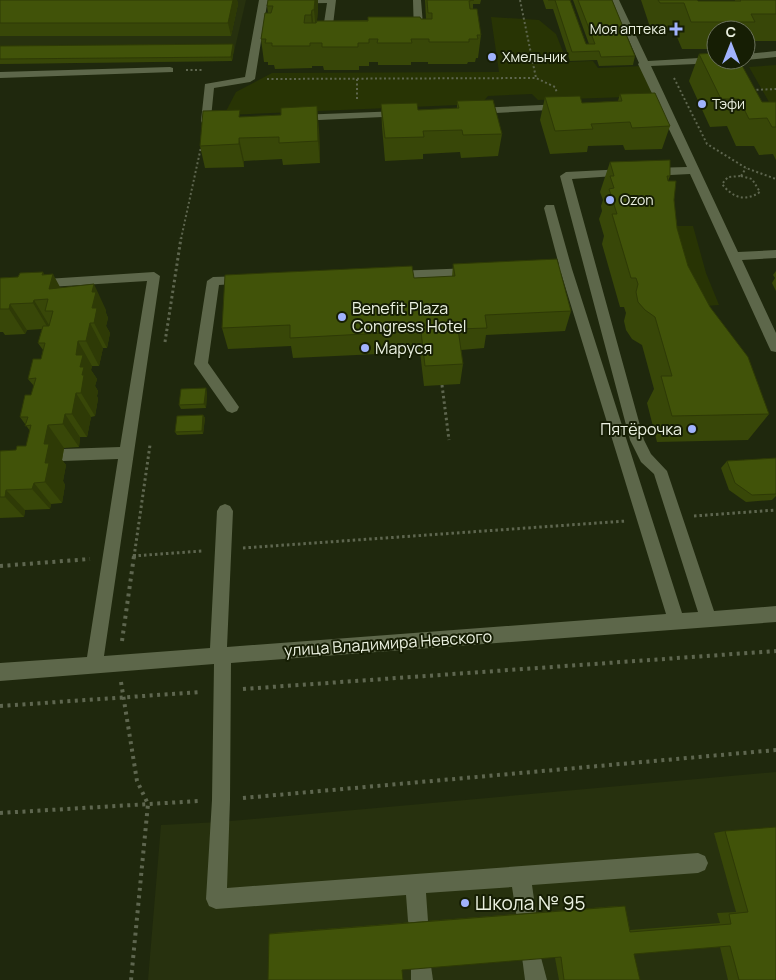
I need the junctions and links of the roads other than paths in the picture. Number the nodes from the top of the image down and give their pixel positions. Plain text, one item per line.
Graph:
1 (332, 0) edge
2 (417, 0) edge
3 (615, 0) edge
4 (346, 36) edge
5 (410, 37) edge
6 (776, 54) edge
7 (756, 56) edge
8 (706, 61) edge
9 (643, 64) junction
10 (170, 70) dead end
11 (0, 74) edge
12 (573, 107) edge
13 (466, 111) edge
14 (407, 114) edge
15 (292, 118) edge
16 (225, 121) edge
17 (693, 170) junction
18 (550, 208) dead end
19 (776, 254) edge
20 (733, 256) junction
21 (566, 268) junction
22 (527, 270) edge
23 (487, 271) edge
24 (380, 275) edge
25 (252, 280) edge
26 (0, 286) edge
27 (776, 347) edge
28 (232, 407) dead end
29 (126, 453) junction
30 (63, 455) edge
31 (225, 511) dead end
32 (776, 614) edge
33 (709, 620) junction
34 (677, 622) junction
35 (221, 655) junction
36 (94, 665) junction
37 (0, 672) edge
38 (698, 863) dead end
39 (521, 876) junction
40 (416, 884) junction
41 (526, 913) edge
42 (418, 921) edge
43 (532, 957) edge
44 (536, 980) edge

1 - 4 street
1 - 16 street
2 - 5 street
3 - 9 street
6 - 7 street
8 - 9 street
9 - 17 street
10 - 11 street
12 - 13 street
14 - 15 street
17 - 20 street
17 - 33 street
18 - 21 street
19 - 20 street
20 - 27 street
21 - 22 street
21 - 34 street
23 - 24 street
25 - 28 street
26 - 29 street
29 - 30 street
29 - 36 street
31 - 35 street
32 - 33 street, улица Владимира Невского
33 - 34 street, улица Владимира Невского
34 - 35 street, улица Владимира Невского
35 - 36 street, улица Владимира Невского
35 - 40 street
36 - 37 street, улица Владимира Невского
38 - 39 street
39 - 40 street
39 - 41 street
40 - 42 street
43 - 44 street

